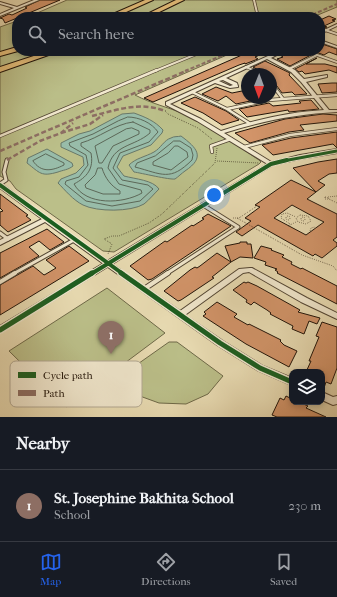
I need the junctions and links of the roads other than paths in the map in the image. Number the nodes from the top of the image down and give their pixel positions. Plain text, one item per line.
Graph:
1 (37, 0) edge
2 (150, 0) edge
3 (181, 0) edge
4 (254, 0) edge
5 (0, 3) edge
6 (0, 6) edge
7 (17, 8) junction
8 (12, 10) junction
9 (120, 12) edge
10 (155, 12) edge
11 (257, 12) edge
12 (0, 16) edge
13 (337, 25) edge
14 (325, 30) joint
15 (337, 34) edge
16 (325, 43) edge
17 (337, 47) edge
18 (12, 48) edge
19 (12, 49) edge
20 (0, 51) edge
21 (0, 54) edge
22 (34, 56) edge
23 (41, 56) edge
24 (192, 56) edge
25 (272, 56) edge
26 (315, 56) edge
27 (320, 56) edge
28 (268, 58) junction
29 (337, 62) edge
30 (0, 67) edge
31 (246, 67) joint
32 (289, 69) junction
33 (0, 70) edge
34 (325, 76) dead end
35 (223, 78) junction
36 (303, 80) junction
37 (216, 82) junction
38 (277, 90) edge
39 (192, 92) junction
40 (337, 95) edge
41 (316, 96) junction
42 (283, 98) junction
43 (227, 109) junction
44 (337, 110) edge
45 (327, 111) junction
46 (249, 123) junction
47 (337, 129) edge
48 (220, 132) junction
49 (0, 136) edge
50 (231, 139) junction
51 (244, 147) junction
52 (337, 151) edge
53 (212, 152) dead end
54 (7, 160) dead end
55 (271, 164) junction
56 (0, 184) edge
57 (203, 205) junction
58 (46, 219) junction
59 (0, 233) edge
60 (8, 239) junction
61 (74, 240) junction
62 (0, 243) edge
63 (108, 264) junction
64 (0, 282) edge
65 (144, 289) junction
66 (180, 314) junction
67 (337, 316) edge
68 (0, 330) edge
69 (289, 381) edge
70 (325, 397) edge
71 (337, 400) edge

1 - 7 street
2 - 9 highway
3 - 10 highway
4 - 11 lane
5 - 7 street
6 - 8 street
7 - 8 street
8 - 12 street
13 - 14 street
14 - 15 lane
16 - 17 street
18 - 20 highway
19 - 21 highway
22 - 30 highway
23 - 33 highway
24 - 49 lane
25 - 28 street
26 - 32 lane
27 - 29 lane
28 - 31 street
28 - 32 street
31 - 35 street
32 - 36 street
34 - 36 street
35 - 37 street
35 - 37 street
36 - 41 street
37 - 39 street
38 - 42 lane
39 - 43 lane
39 - 48 street
40 - 41 lane
41 - 42 lane
41 - 45 street
42 - 43 lane
43 - 46 lane
44 - 45 street
45 - 46 street
46 - 48 street
47 - 51 lane
48 - 50 street
50 - 51 street
50 - 53 lane
51 - 55 street
52 - 55 street
54 - 56 lane
55 - 57 street
56 - 58 street
57 - 63 street
57 - 65 lane
58 - 60 street
58 - 61 street
59 - 60 lane
60 - 62 street
61 - 63 street
61 - 64 lane
63 - 65 street
63 - 68 street
65 - 66 street
66 - 67 street
66 - 69 street
70 - 71 street

